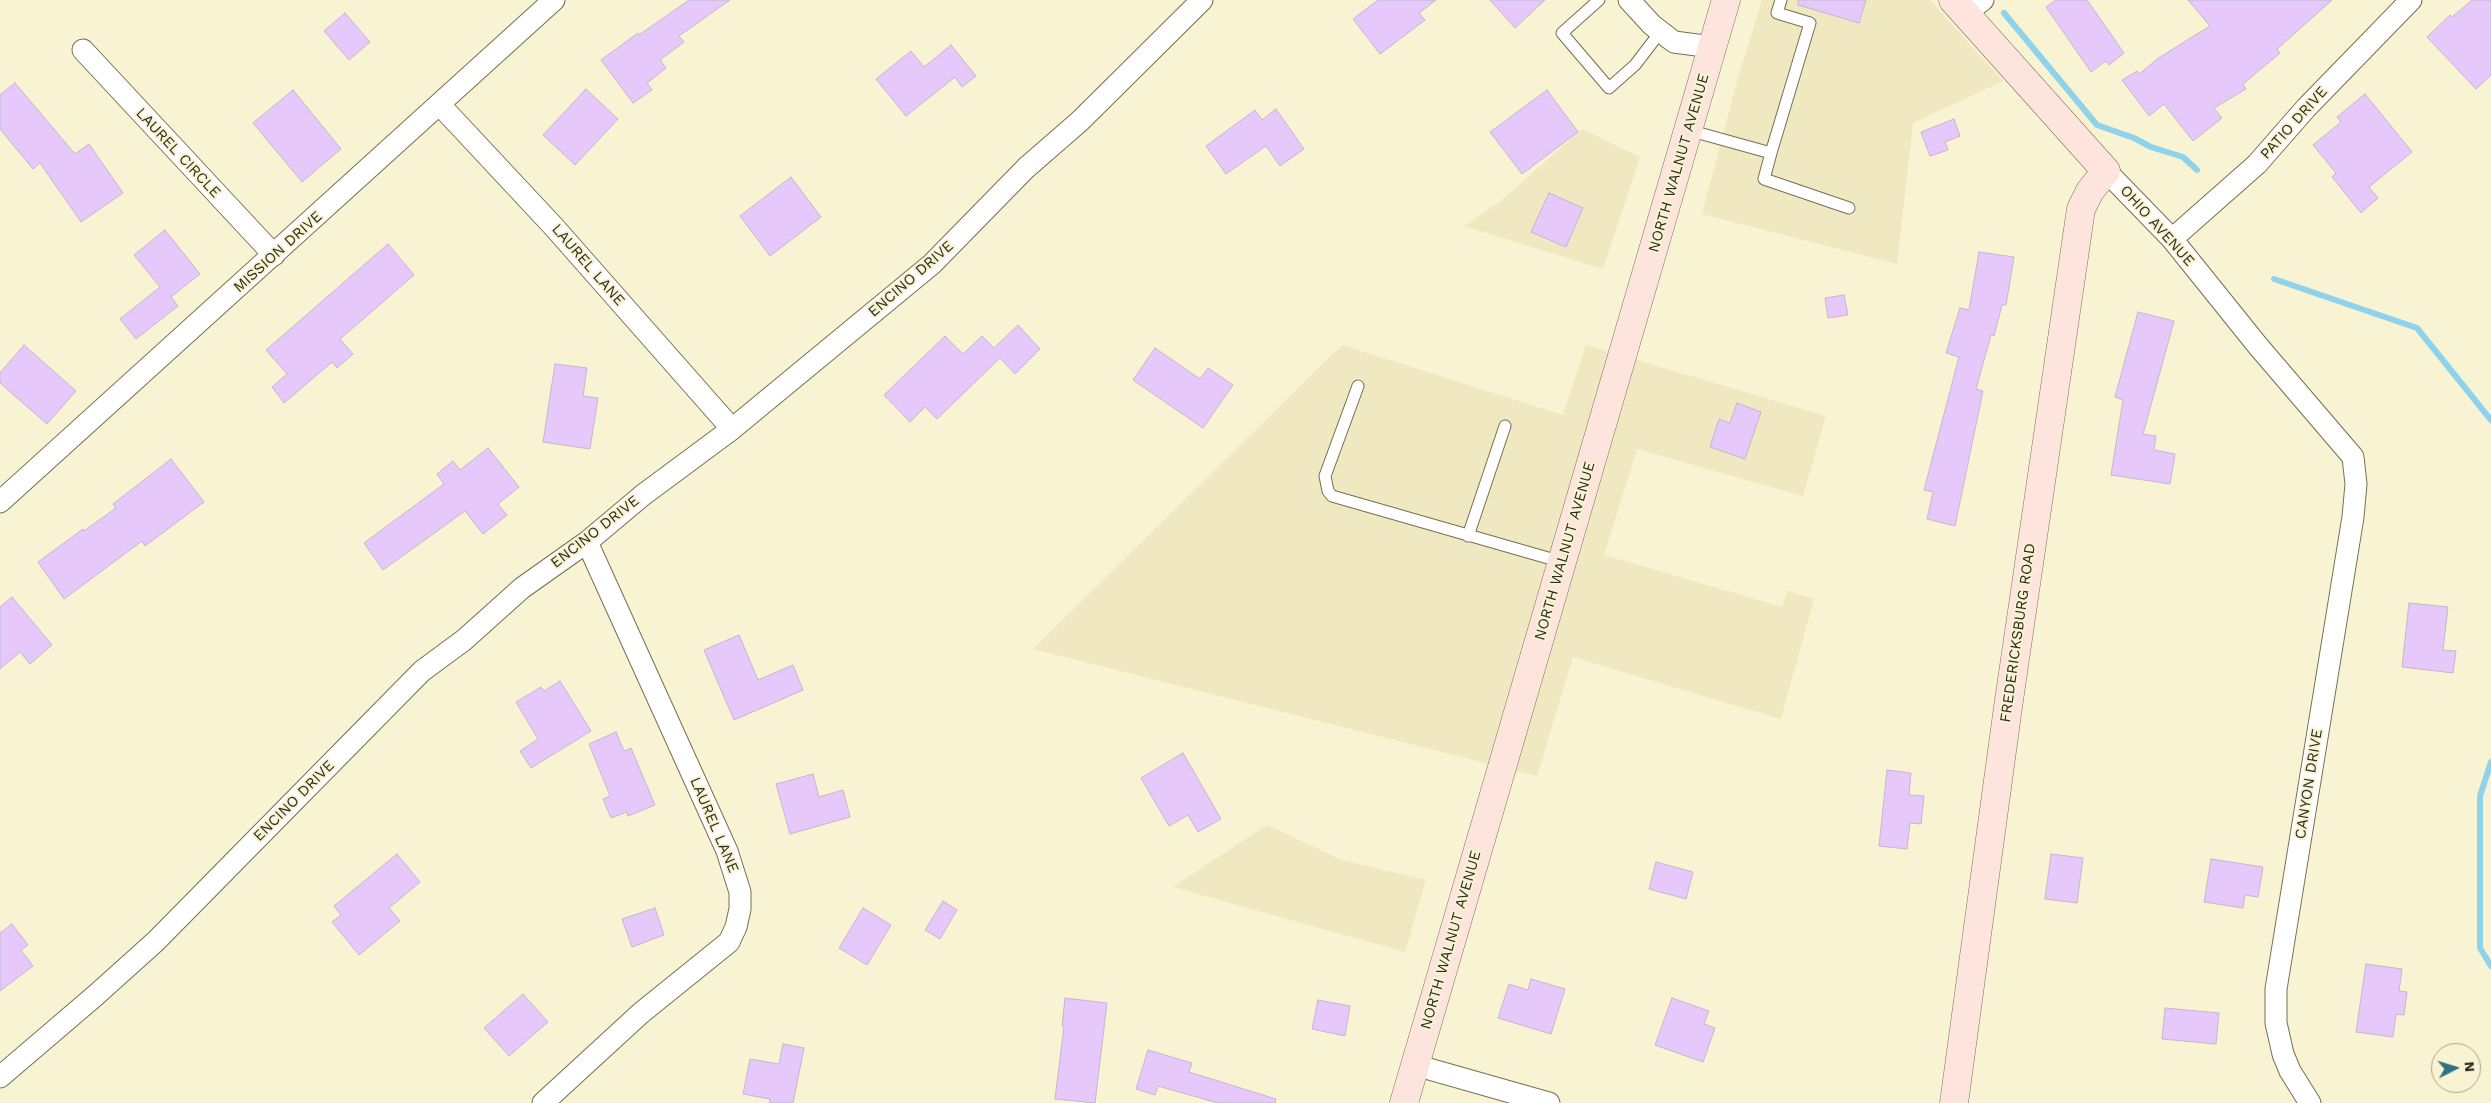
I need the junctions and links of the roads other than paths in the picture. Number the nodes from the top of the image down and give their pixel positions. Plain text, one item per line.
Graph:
1 (554, 0) edge
2 (1202, 0) edge
3 (1599, 0) edge
4 (1629, 0) edge
5 (1726, 0) edge
6 (1781, 0) edge
7 (2411, 0) edge
8 (1967, 5) edge
9 (1661, 32) junction
10 (1712, 47) junction
11 (83, 50) dead end
12 (440, 105) junction
13 (1688, 130) junction
14 (1772, 153) junction
15 (2106, 171) junction
16 (1849, 208) dead end
17 (2172, 239) junction
18 (274, 255) junction
19 (1358, 386) dead end
20 (1505, 426) dead end
21 (732, 429) junction
22 (2353, 457) joint
23 (2, 497) edge
24 (1468, 536) junction
25 (587, 542) junction
26 (1562, 562) junction
27 (1415, 1065) junction
28 (0, 1077) edge
29 (543, 1103) edge
30 (1404, 1103) edge
31 (1549, 1103) edge
32 (1954, 1103) edge
33 (2310, 1103) edge

1 - 12 street, MISSION DRIVE
2 - 21 street, ENCINO DRIVE
3 - 9 lane
4 - 9 street
5 - 10 main road, NORTH WALNUT AVENUE
6 - 14 lane
7 - 17 street, PATIO DRIVE
8 - 15 main road, OHIO AVENUE
9 - 10 street
10 - 13 main road, NORTH WALNUT AVENUE
11 - 18 street, LAUREL CIRCLE
12 - 18 street, MISSION DRIVE
12 - 21 street, LAUREL LANE
13 - 14 lane
13 - 26 main road, NORTH WALNUT AVENUE
14 - 16 lane
15 - 17 street, OHIO AVENUE
15 - 32 main road, FREDERICKSBURG ROAD
17 - 22 street, OHIO AVENUE
18 - 23 street, MISSION DRIVE
19 - 24 lane
20 - 24 lane
21 - 25 street, ENCINO DRIVE
22 - 33 street, CANYON DRIVE
24 - 26 lane
25 - 28 street, ENCINO DRIVE
25 - 29 street, LAUREL LANE
26 - 27 main road, NORTH WALNUT AVENUE
27 - 30 main road, NORTH WALNUT AVENUE
27 - 31 street

